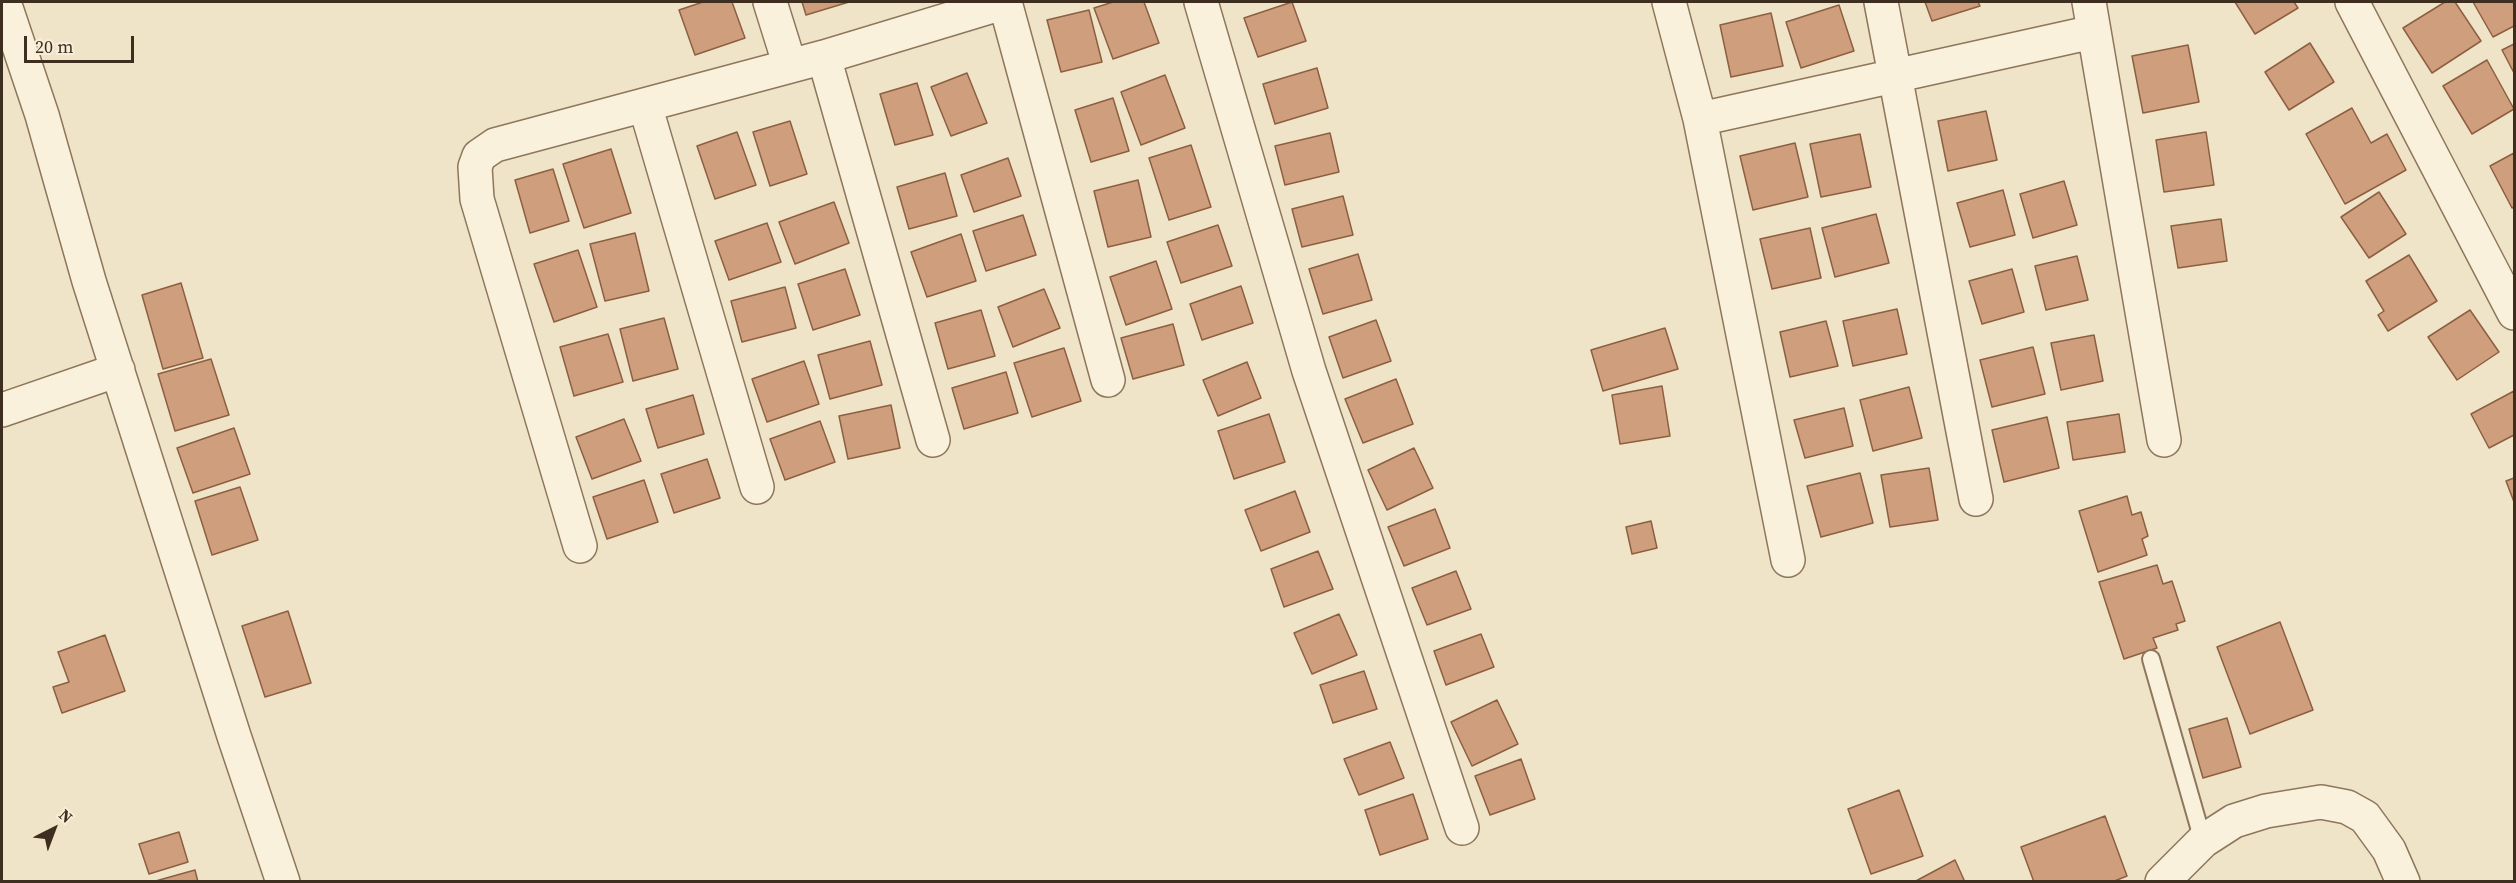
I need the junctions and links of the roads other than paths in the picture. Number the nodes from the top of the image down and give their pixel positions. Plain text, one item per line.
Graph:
1 (4, 2) edge
2 (770, 2) edge
3 (1201, 2) edge
4 (1670, 2) edge
5 (1881, 2) edge
6 (2352, 2) edge
7 (993, 3) edge
8 (2091, 17) edge
9 (824, 57) junction
10 (790, 66) junction
11 (1896, 75) junction
12 (645, 105) junction
13 (1700, 119) junction
14 (2514, 313) edge
15 (118, 370) junction
16 (1108, 380) dead end
17 (2, 411) edge
18 (933, 440) dead end
19 (2164, 440) dead end
20 (756, 487) dead end
21 (1977, 500) dead end
22 (580, 546) dead end
23 (1788, 560) dead end
24 (2151, 659) dead end
25 (1462, 828) dead end
26 (2203, 841) junction
27 (283, 882) edge
28 (2162, 882) edge
29 (2403, 882) edge

1 - 15 street
2 - 10 street
3 - 25 street
4 - 13 street
5 - 11 street
6 - 14 street
7 - 9 street
7 - 16 street
8 - 11 street
8 - 19 street
9 - 10 street
9 - 18 street
10 - 12 street
11 - 13 street
11 - 21 street
12 - 20 street
12 - 22 street
13 - 23 street
15 - 17 street
15 - 27 street
24 - 26 lane
26 - 28 street
26 - 29 street

